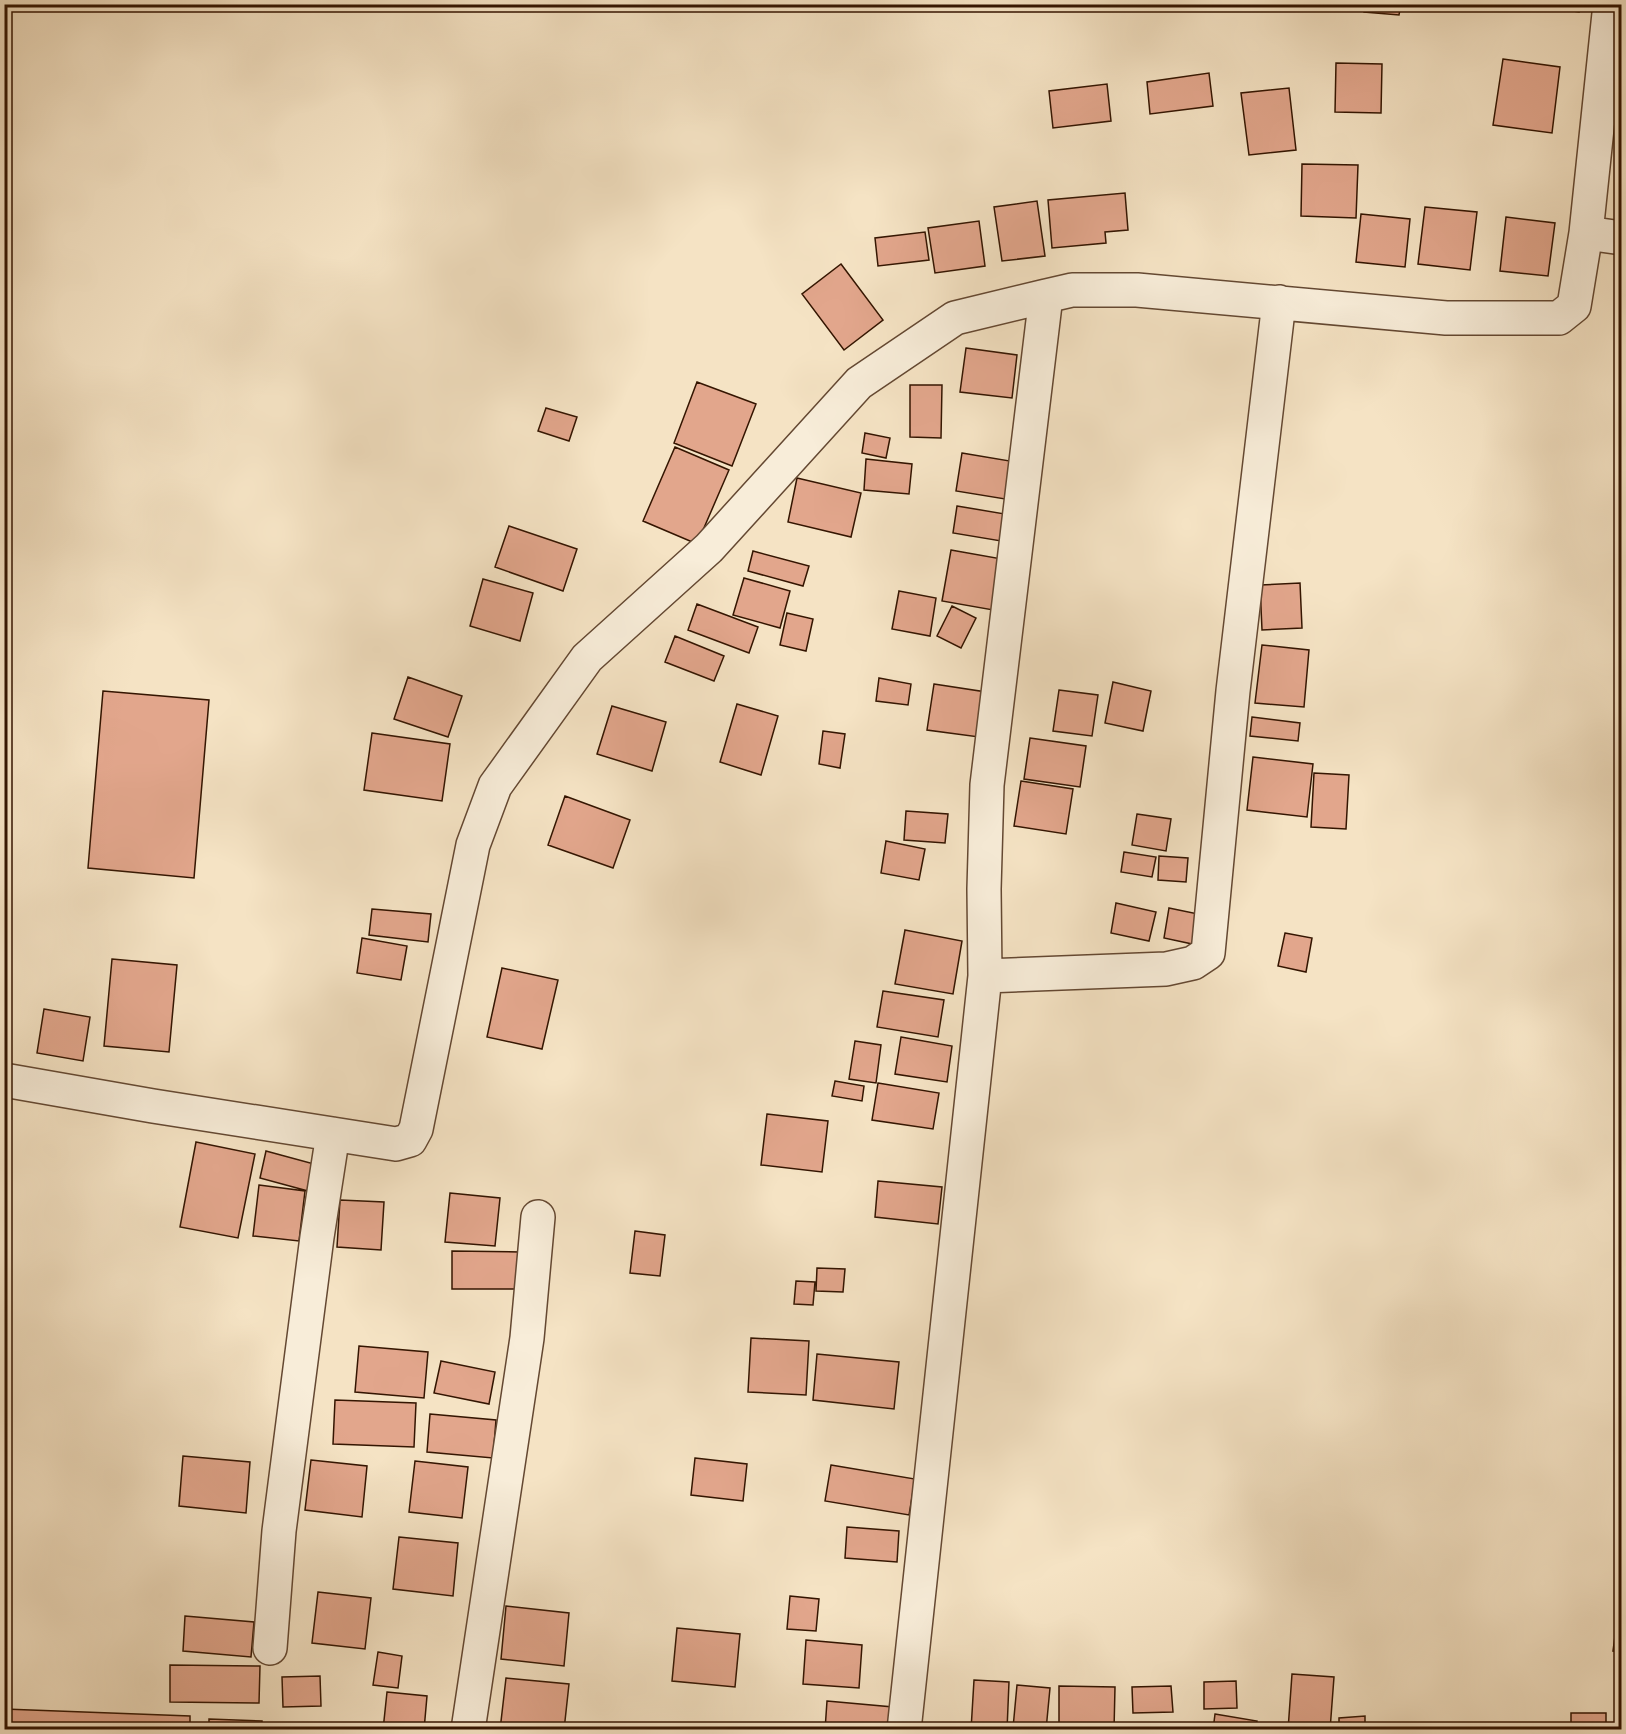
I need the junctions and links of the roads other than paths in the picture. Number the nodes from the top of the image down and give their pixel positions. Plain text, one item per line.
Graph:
1 (1610, 4) edge
2 (1586, 233) junction
3 (1622, 238) edge
4 (1046, 296) junction
5 (1279, 302) junction
6 (985, 976) junction
7 (4, 1080) edge
8 (333, 1134) junction
9 (538, 1216) dead end
10 (270, 1648) dead end
11 (468, 1730) edge
12 (904, 1730) edge

1 - 2 street
2 - 3 street
2 - 5 street
4 - 5 street
4 - 6 street
4 - 8 street
5 - 6 street
6 - 12 street
7 - 8 street
8 - 10 street
9 - 11 street

